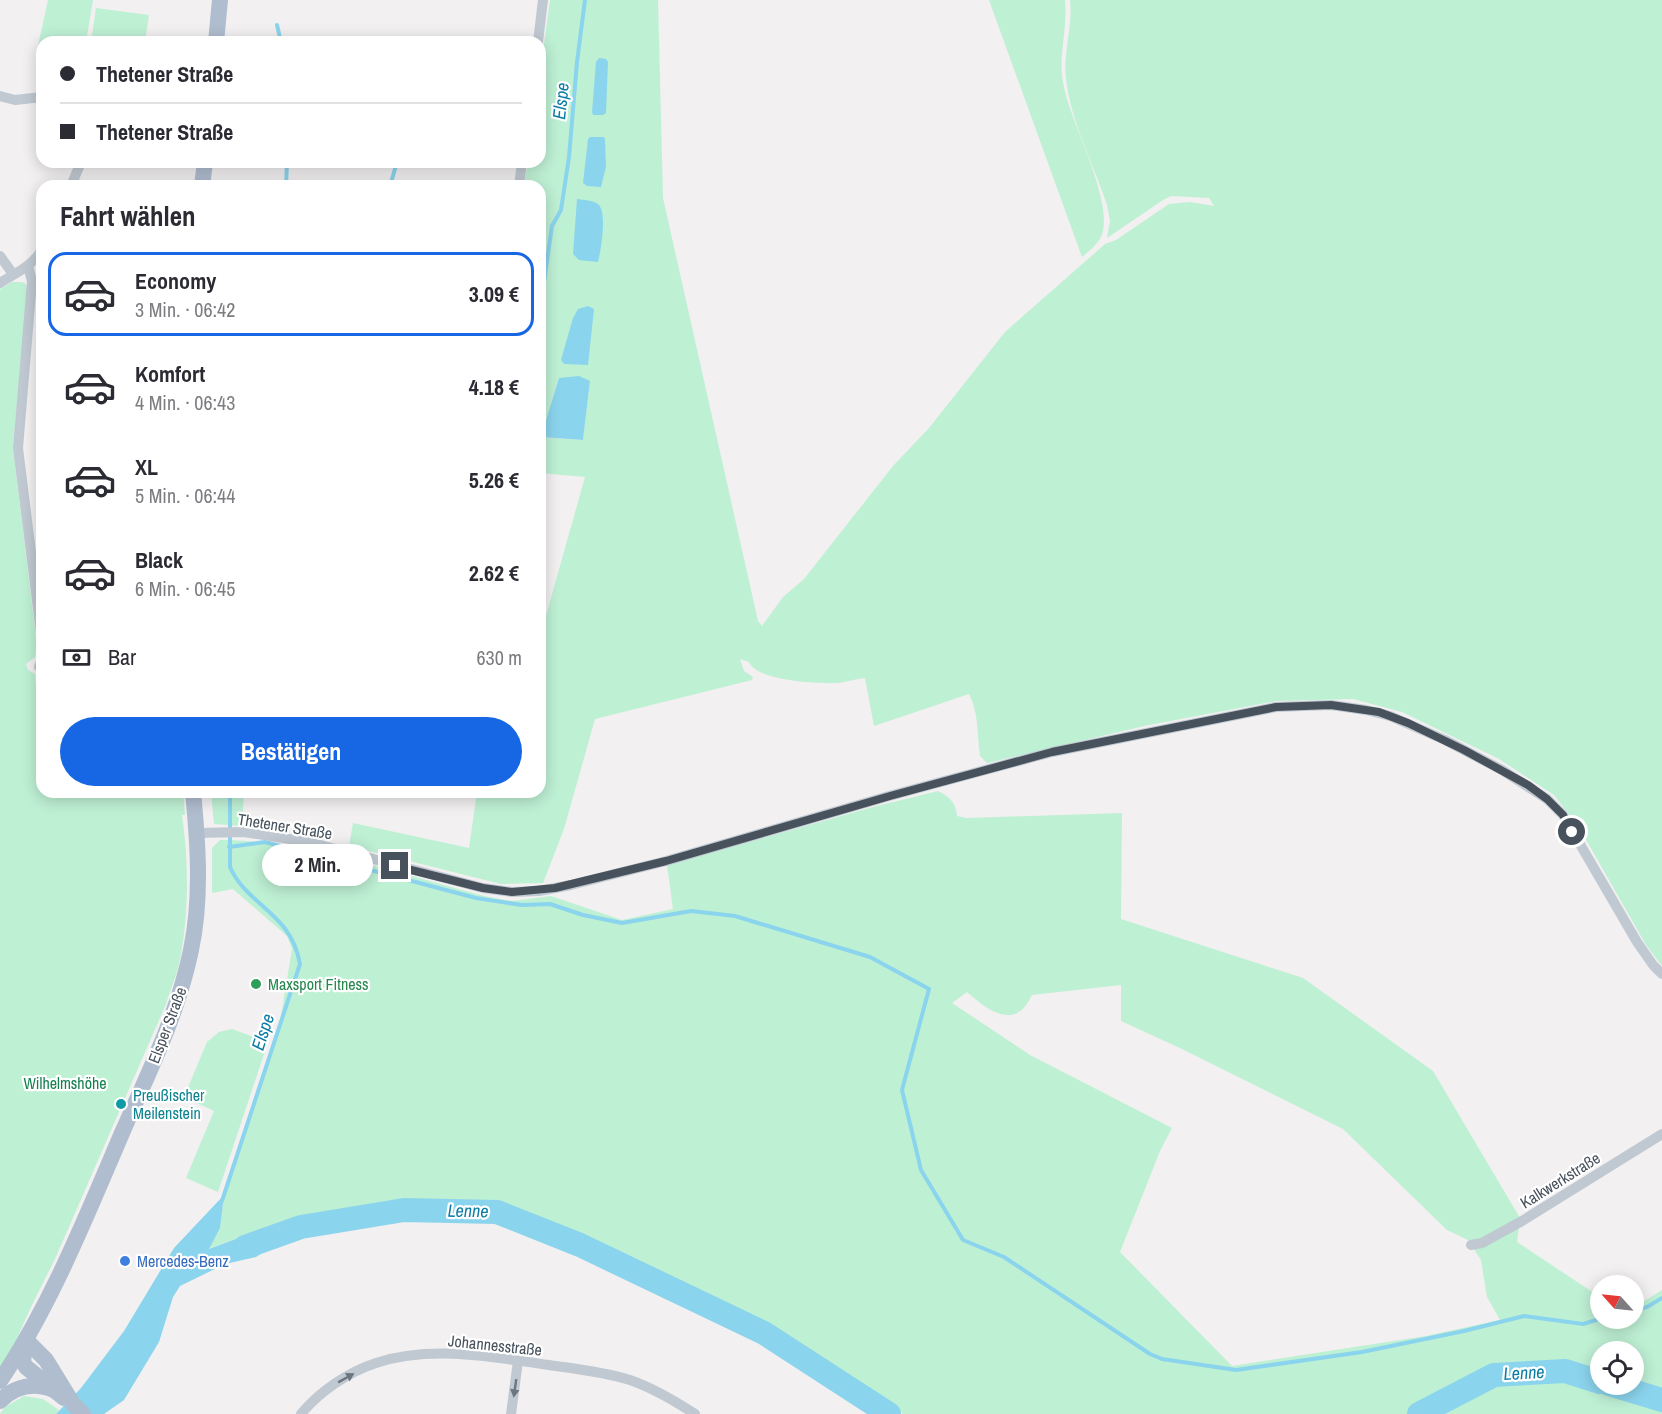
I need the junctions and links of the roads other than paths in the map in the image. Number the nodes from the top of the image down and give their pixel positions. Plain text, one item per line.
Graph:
1 (220, 0) edge
2 (543, 0) edge
3 (217, 36) edge
4 (539, 36) edge
5 (0, 96) edge
6 (36, 98) edge
7 (0, 256) edge
8 (36, 256) edge
9 (28, 266) junction
10 (13, 274) junction
11 (0, 283) edge
12 (36, 593) edge
13 (194, 798) edge
14 (197, 833) junction
15 (1662, 974) edge
16 (1662, 1134) edge
17 (1472, 1245) dead end
18 (26, 1340) junction
19 (518, 1361) junction
20 (0, 1381) edge
21 (54, 1390) junction
22 (0, 1401) edge
23 (78, 1409) edge
24 (301, 1414) edge
25 (511, 1414) edge
26 (695, 1414) edge

1 - 3 main road
2 - 4 street
5 - 6 street
7 - 10 street
8 - 9 street
9 - 10 street
9 - 12 street
10 - 11 street
13 - 14 main road, Elsper Straße
14 - 15 street, Thetener Straße
14 - 18 main road, Elsper Straße
16 - 17 street, Kalkwerkstraße
18 - 20 main road, Elsper Straße
18 - 21 main road
18 - 23 main road
24 -> 19 street, Johannesstraße
19 -> 25 street
19 - 26 street, Johannesstraße
21 - 22 main road
21 - 23 main road

